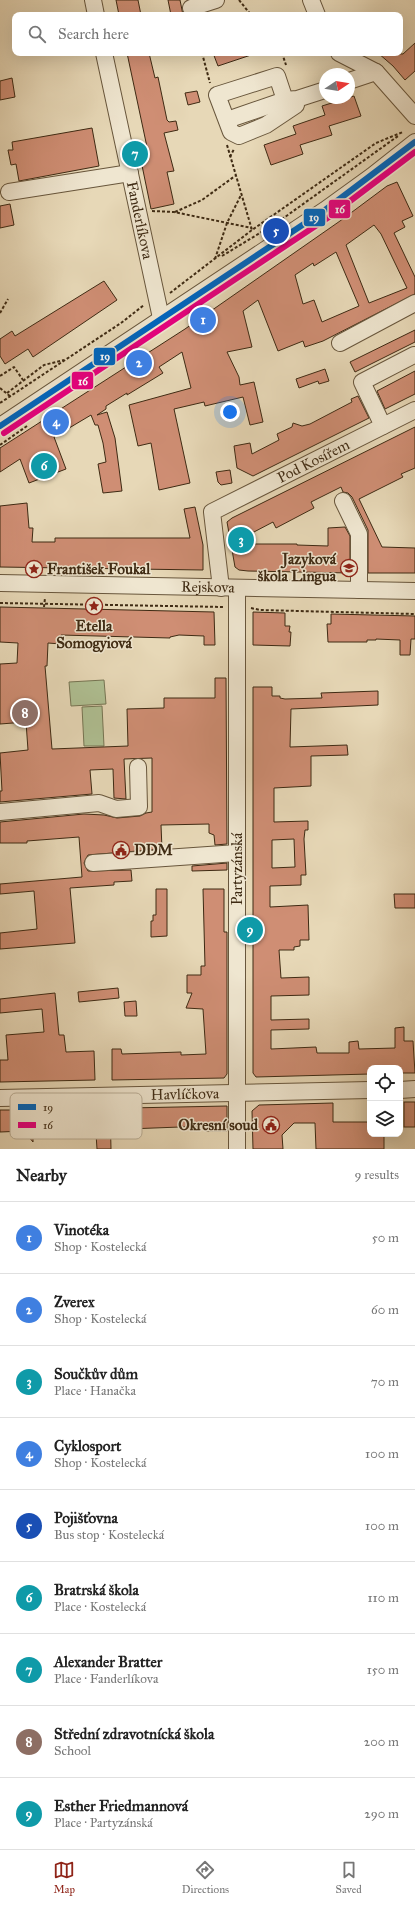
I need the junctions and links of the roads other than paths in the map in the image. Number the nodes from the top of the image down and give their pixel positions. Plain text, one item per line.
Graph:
1 (93, 0) edge
2 (216, 0) edge
3 (311, 0) edge
4 (191, 8) dead end
5 (95, 12) edge
6 (316, 12) edge
7 (105, 56) edge
8 (345, 56) edge
9 (376, 72) junction
10 (355, 79) edge
11 (319, 92) edge
12 (291, 99) junction
13 (415, 116) edge
14 (410, 137) edge
15 (130, 172) junction
16 (9, 192) dead end
17 (415, 303) edge
18 (161, 318) junction
19 (340, 343) dead end
20 (414, 356) dead end
21 (42, 397) junction
22 (415, 410) edge
23 (0, 415) edge
24 (0, 426) edge
25 (383, 426) junction
26 (343, 501) dead end
27 (212, 512) joint
28 (0, 583) edge
29 (229, 588) junction
30 (359, 590) junction
31 (415, 591) edge
32 (138, 767) dead end
33 (0, 812) edge
34 (237, 853) junction
35 (93, 863) dead end
36 (415, 1089) edge
37 (367, 1090) edge
38 (403, 1090) edge
39 (237, 1094) junction
40 (142, 1096) edge
41 (0, 1098) edge
42 (10, 1098) edge
43 (237, 1149) edge

1 - 5 street
2 - 4 street
3 - 6 street
7 - 15 street, Fanderlíkova
8 - 9 street
9 - 10 street
9 - 13 street
11 - 12 street
12 - 12 street
14 - 18 street
15 - 16 street
15 - 18 street, Fanderlíkova
17 - 19 street
18 - 21 street
20 - 25 street
21 - 23 street
21 - 24 street
22 - 25 street, Pod Kosířem
25 - 27 street, Pod Kosířem
26 - 30 street
27 - 29 street, Partyzánská
28 - 29 street, Rejskova
29 - 30 street, Rejskova
29 - 34 street, Partyzánská
30 - 31 street, Rejskova
32 - 33 street
34 - 35 street
34 - 39 street, Partyzánská
36 - 38 street
37 - 39 street, Havlíčkova
39 - 40 street, Havlíčkova
39 - 43 street, Partyzánská
41 - 42 street, Havlíčkova

